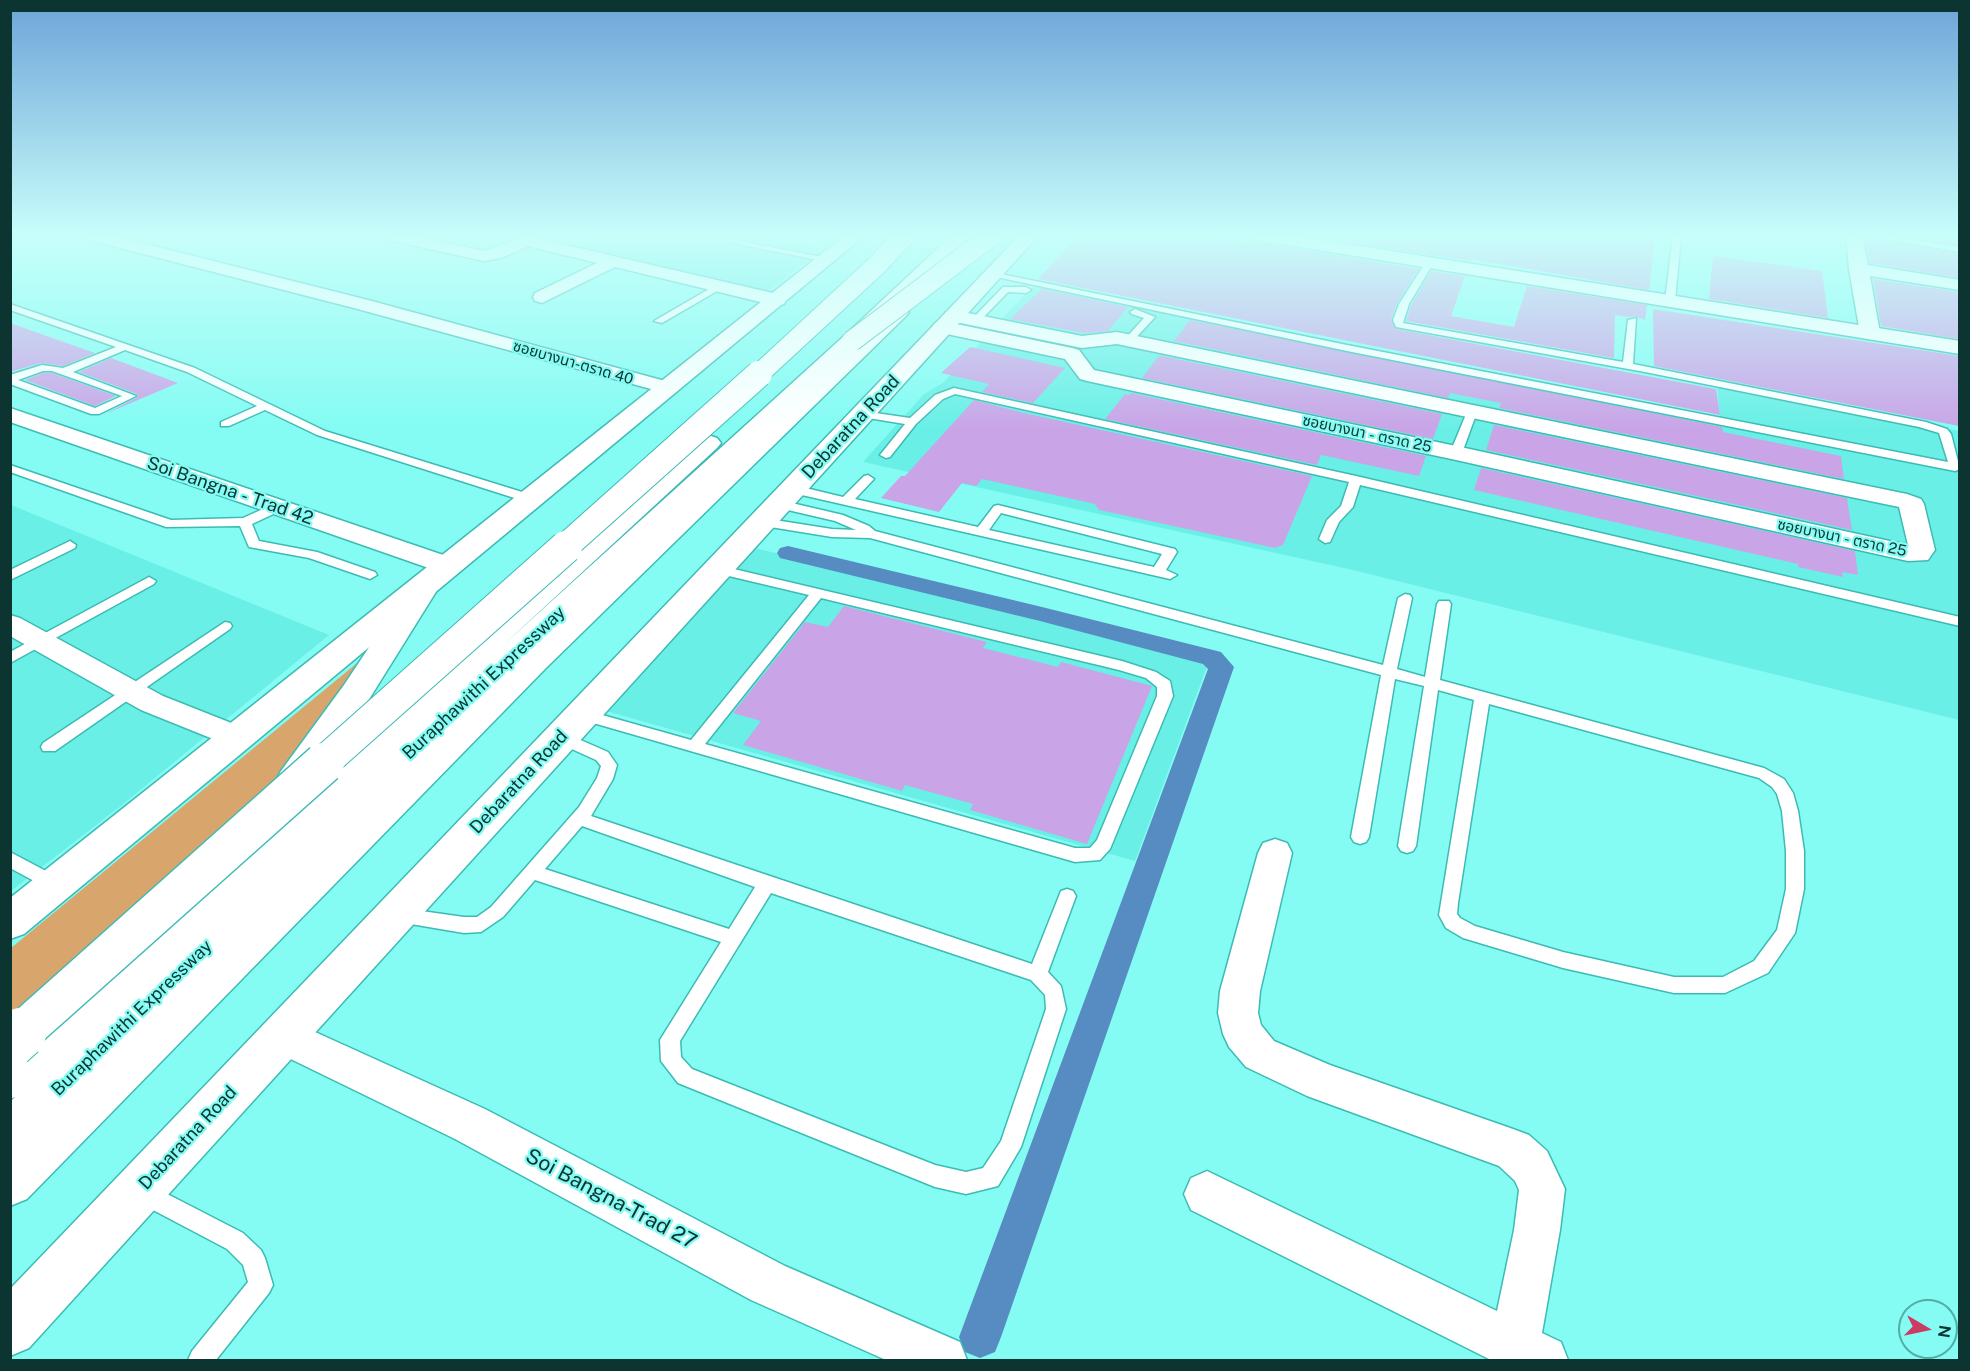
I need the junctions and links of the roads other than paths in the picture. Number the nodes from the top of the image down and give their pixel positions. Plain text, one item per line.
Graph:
1 (345, 300) edge
2 (696, 300) edge
3 (777, 300) edge
4 (839, 300) edge
5 (844, 300) edge
6 (863, 300) edge
7 (895, 300) edge
8 (906, 300) edge
9 (911, 300) edge
10 (972, 300) edge
11 (989, 300) edge
12 (1072, 300) edge
13 (1114, 300) edge
14 (1406, 300) edge
15 (1664, 300) edge
16 (1864, 300) edge
17 (1670, 301) joint
18 (10, 307) edge
19 (1633, 320) dead end
20 (659, 321) dead end
21 (956, 321) junction
22 (1870, 333) junction
23 (1129, 340) junction
24 (852, 341) junction
25 (1043, 341) junction
26 (125, 347) junction
27 (1959, 348) edge
28 (1628, 366) junction
29 (63, 372) junction
30 (10, 379) edge
31 (669, 388) junction
32 (266, 406) junction
33 (1472, 412) junction
34 (862, 414) junction
35 (14, 418) edge
36 (912, 422) junction
37 (225, 424) dead end
38 (1456, 453) junction
39 (886, 455) dead end
40 (10, 468) edge
41 (868, 478) dead end
42 (1356, 480) junction
43 (531, 499) junction
44 (846, 501) junction
45 (778, 505) junction
46 (278, 507) junction
47 (245, 522) junction
48 (981, 532) junction
49 (870, 534) junction
50 (1325, 539) dead end
51 (70, 545) dead end
52 (449, 566) junction
53 (717, 569) junction
54 (370, 574) dead end
55 (10, 576) edge
56 (148, 581) dead end
57 (424, 586) junction
58 (818, 593) junction
59 (1405, 598) dead end
60 (1444, 604) dead end
61 (1959, 622) edge
62 (10, 624) edge
63 (225, 626) dead end
64 (41, 642) junction
65 (10, 658) edge
66 (1389, 672) junction
67 (1433, 684) junction
68 (131, 689) junction
69 (1482, 697) junction
70 (581, 714) junction
71 (560, 737) junction
72 (238, 738) junction
73 (49, 747) dead end
74 (694, 747) junction
75 (279, 801) junction
76 (578, 818) junction
77 (1360, 837) dead end
78 (1407, 846) dead end
79 (1275, 853) dead end
80 (10, 859) edge
81 (532, 872) junction
82 (767, 884) junction
83 (56, 885) junction
84 (1067, 896) dead end
85 (395, 915) junction
86 (10, 922) edge
87 (734, 938) junction
88 (1038, 974) junction
89 (282, 1035) junction
90 (10, 1038) edge
91 (10, 1043) edge
92 (10, 1078) edge
93 (10, 1134) edge
94 (10, 1182) edge
95 (139, 1191) junction
96 (1207, 1194) dead end
97 (10, 1329) edge
98 (1529, 1354) edge
99 (201, 1360) edge
100 (942, 1360) edge

1 - 31 street, ซอยบางนา-ตราด 40
2 - 20 lane
3 - 31 main road
4 - 91 main road, bridge
5 - 75 main road
6 - 92 main road, Buraphawithi Expressway
7 - 24 main road, Buraphawithi Expressway, bridge
8 - 24 main road, bridge
9 - 94 main road
10 - 21 main road, Debaratna Road
11 - 21 lane
12 - 23 lane
13 - 28 lane
14 - 28 lane
15 - 17 main road
16 - 22 street
17 - 22 main road
18 - 26 lane
19 - 28 lane
21 - 25 street
21 - 25 street
21 - 34 main road, Debaratna Road
22 - 27 main road
23 - 25 street, ซอยบางนา - ตราด 25
23 - 33 street, ซอยบางนา - ตราด 25
24 - 93 main road, Buraphawithi Expressway
25 - 38 street, ซอยบางนา - ตราด 25
26 - 29 lane
26 - 32 lane
29 - 30 lane
29 - 30 lane
31 - 43 main road
32 - 37 lane
32 - 43 lane
33 - 38 lane
33 - 38 street, ซอยบางนา - ตราด 25
34 - 36 lane
34 - 45 main road, Debaratna Road
35 - 46 street, Soi Bangna - Trad 42
36 - 39 lane
36 - 42 lane
40 - 47 lane
41 - 44 lane
42 - 50 lane
42 - 61 lane
43 - 52 main road
44 - 45 lane
44 - 48 lane
45 - 49 lane
45 - 49 lane
45 - 53 main road, Debaratna Road
46 - 47 lane
46 - 52 street, Soi Bangna - Trad 42
47 - 54 lane
48 - 48 lane
49 - 66 lane
51 - 55 lane
52 - 57 main road
53 - 58 lane
53 - 70 main road, Debaratna Road
56 - 64 lane
57 - 72 main road
57 - 75 main road
58 - 74 lane
58 - 74 lane
59 - 66 lane
60 - 67 lane
62 - 64 street
63 - 68 lane
64 - 65 lane
64 - 68 street
66 - 67 lane
66 - 77 lane
67 - 69 lane
67 - 78 lane
68 - 72 street
68 - 73 lane
69 - 69 lane
70 - 71 main road, Debaratna Road
70 - 74 lane
71 - 76 lane
71 - 85 main road, Debaratna Road
72 - 83 main road
75 - 90 main road
76 - 81 lane
76 - 82 lane
79 - 98 street
80 - 83 lane
81 - 85 lane
81 - 87 lane
82 - 87 lane
82 - 88 lane
83 - 86 main road
84 - 88 lane
85 - 89 main road, Debaratna Road
87 - 88 lane
89 - 95 main road, Debaratna Road
89 - 100 street, Soi Bangna-Trad 27
95 - 97 main road, Debaratna Road
95 - 99 lane
96 - 98 street

